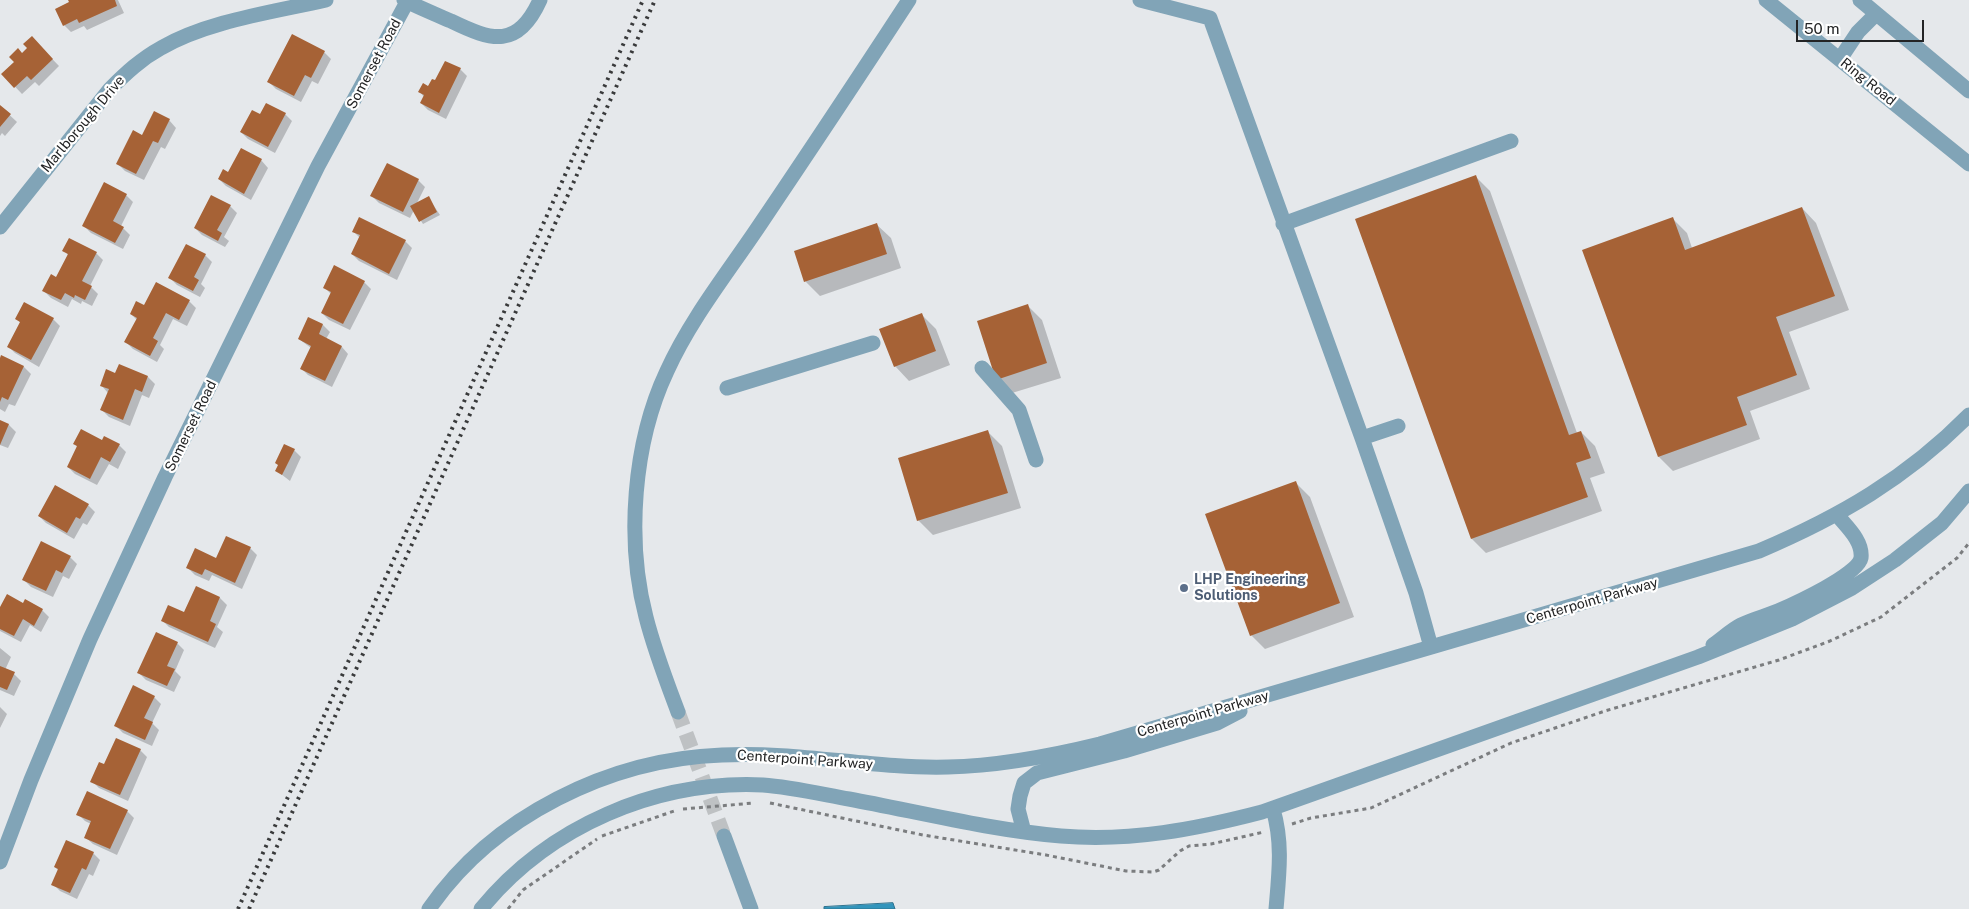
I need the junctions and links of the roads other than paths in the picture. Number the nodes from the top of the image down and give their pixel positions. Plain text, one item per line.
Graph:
1 (326, 0) edge
2 (540, 0) edge
3 (908, 0) edge
4 (1140, 0) edge
5 (1766, 0) edge
6 (1860, 0) edge
7 (406, 1) edge
8 (1876, 14) junction
9 (1840, 59) junction
10 (1969, 91) edge
11 (1511, 141) dead end
12 (1969, 164) edge
13 (1283, 224) junction
14 (0, 227) edge
15 (873, 343) dead end
16 (982, 368) dead end
17 (727, 388) dead end
18 (1969, 415) edge
19 (1398, 426) dead end
20 (1362, 438) junction
21 (1036, 460) dead end
22 (1969, 490) edge
23 (1837, 516) junction
24 (1432, 647) junction
25 (1698, 657) junction
26 (1270, 694) junction
27 (678, 712) tunnel mouth
28 (1273, 809) junction
29 (1024, 832) junction
30 (724, 836) tunnel mouth
31 (0, 862) edge
32 (429, 909) edge
33 (481, 909) edge
34 (751, 909) edge
35 (1276, 909) edge

1 - 14 street, Marlborough Drive
2 - 7 street
3 - 27 street
4 - 13 street
5 - 9 street, Ring Road
6 - 8 street
7 - 31 street, Somerset Road
8 - 9 street
8 - 10 street
9 - 12 street, Ring Road
11 - 13 street
13 - 20 street
15 - 17 street
16 - 21 street
18 - 23 street, Centerpoint Parkway
19 - 20 street
20 - 24 street
22 - 25 street, Centerpoint Parkway
23 - 24 street, Centerpoint Parkway
23 - 25 street
24 - 26 street, Centerpoint Parkway
25 - 28 street, Centerpoint Parkway
26 - 29 street
26 - 32 street, Centerpoint Parkway
28 - 29 street, Centerpoint Parkway
28 - 35 street
29 - 33 street, Centerpoint Parkway
30 - 34 street

